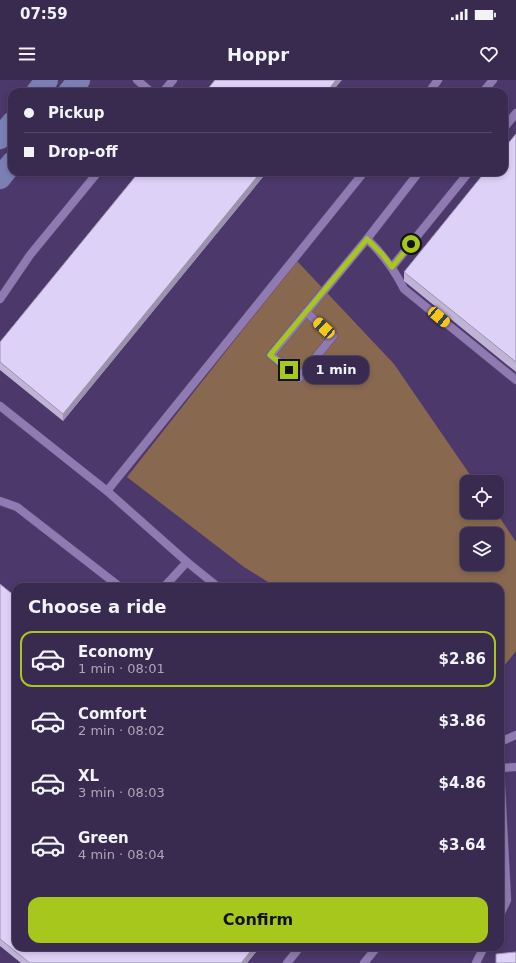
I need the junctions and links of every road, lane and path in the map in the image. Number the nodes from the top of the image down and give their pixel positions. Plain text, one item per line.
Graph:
1 (47, 80) edge
2 (79, 80) edge
3 (137, 80) edge
4 (173, 80) edge
5 (40, 88) edge
6 (72, 88) edge
7 (146, 88) edge
8 (166, 88) edge
9 (516, 113) edge
10 (508, 123) edge
11 (8, 128) edge
12 (0, 138) edge
13 (8, 168) edge
14 (95, 176) edge
15 (361, 176) edge
16 (416, 176) edge
17 (466, 176) edge
18 (0, 178) edge
19 (367, 239) junction
20 (392, 267) junction
21 (0, 300) edge
22 (306, 312) junction
23 (516, 380) edge
24 (0, 406) edge
25 (107, 491) junction
26 (0, 501) edge
27 (187, 562) junction
28 (115, 583) edge
29 (168, 583) edge
30 (213, 583) edge
31 (516, 735) edge
32 (504, 740) edge
33 (504, 767) edge
34 (516, 767) edge
35 (504, 824) edge
36 (504, 908) edge
37 (297, 951) edge
38 (374, 951) edge
39 (482, 951) edge
40 (287, 963) edge
41 (364, 963) edge
42 (476, 963) edge

1 - 5 main road
2 - 6 main road
3 - 7 lane
4 - 8 lane
9 - 10 lane
11 - 12 main road
13 - 18 main road
14 - 21 lane
15 - 25 lane
16 - 19 lane
17 - 20 lane
19 - 20 lane
19 - 22 lane
20 - 23 lane
22 - 22 lane
24 - 25 lane
25 - 27 lane
26 - 28 lane
27 - 29 lane
27 - 30 lane
31 - 32 lane
33 - 34 lane
35 - 36 lane
37 - 40 lane
38 - 41 lane
39 - 42 lane

